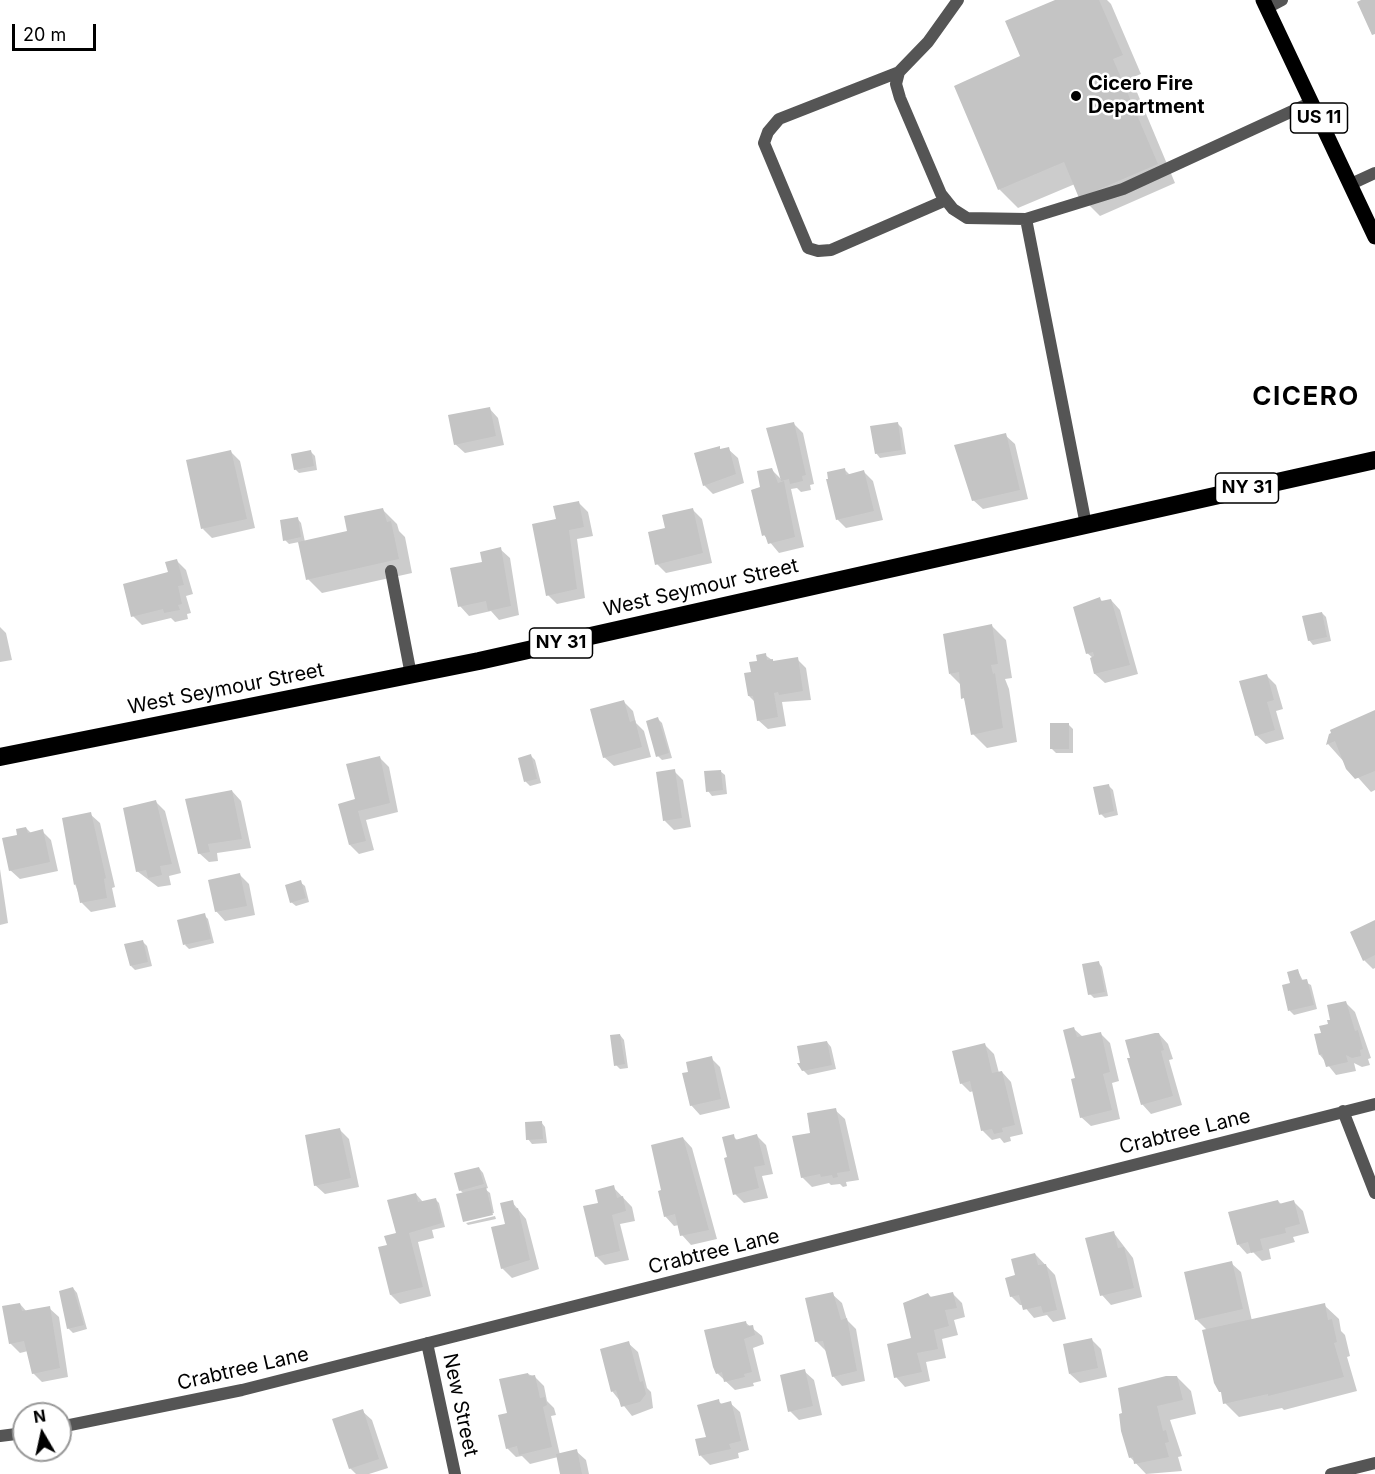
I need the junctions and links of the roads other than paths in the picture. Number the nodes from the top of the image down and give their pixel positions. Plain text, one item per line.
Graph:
1 (958, 0) edge
2 (1282, 0) edge
3 (1265, 4) edge
4 (899, 72) junction
5 (1312, 102) junction
6 (1375, 173) edge
7 (1351, 184) junction
8 (946, 200) junction
9 (1026, 219) junction
10 (1375, 237) edge
11 (1375, 460) edge
12 (1086, 525) junction
13 (391, 571) dead end
14 (411, 675) junction
15 (0, 757) edge
16 (1375, 1104) edge
17 (1344, 1111) junction
18 (1375, 1193) edge
19 (427, 1343) junction
20 (72, 1425) edge
21 (1375, 1462) edge
22 (455, 1474) edge
23 (1331, 1474) edge

1 - 4 street
2 - 3 street
3 - 5 main road, US 11
4 - 8 street
4 - 8 street
5 - 7 main road, US 11
5 - 9 street
6 - 7 street
7 - 10 main road, US 11
8 - 9 street
9 - 12 street
11 - 12 highway, West Seymour Street / NY 31
12 - 14 highway, West Seymour Street / NY 31
13 - 14 street
14 - 15 highway, West Seymour Street / NY 31
16 - 17 street, Crabtree Lane
17 - 18 street
17 - 19 street, Crabtree Lane
19 - 20 street, Crabtree Lane
19 - 22 street, New Street
21 - 23 street

